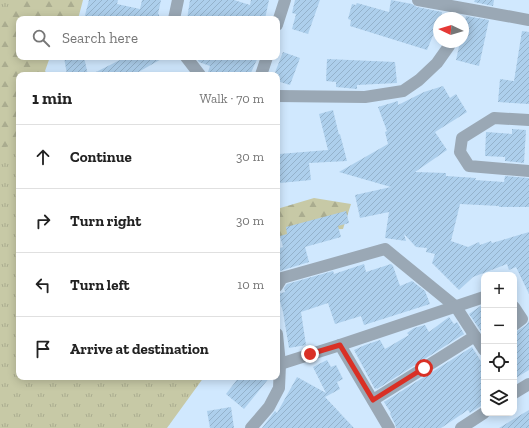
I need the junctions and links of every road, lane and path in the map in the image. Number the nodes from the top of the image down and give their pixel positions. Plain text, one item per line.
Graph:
1 (178, 0) edge
2 (285, 0) edge
3 (418, 0) edge
4 (460, 9) edge
5 (175, 16) edge
6 (280, 16) edge
7 (529, 20) edge
8 (448, 48) edge
9 (188, 60) edge
10 (266, 60) edge
11 (198, 72) edge
12 (262, 72) edge
13 (280, 96) edge
14 (529, 120) edge
15 (529, 171) edge
16 (280, 281) edge
17 (481, 298) edge
18 (456, 307) junction
19 (517, 312) edge
20 (517, 323) edge
21 (475, 336) junction
22 (340, 345) junction
23 (481, 345) edge
24 (280, 364) edge
25 (279, 380) edge
26 (529, 384) edge
27 (517, 390) edge
28 (373, 400) junction
29 (481, 415) edge
30 (251, 428) edge
31 (390, 428) edge
32 (461, 428) edge

1 - 5 street
2 - 6 street
3 - 4 street
4 - 7 street
8 - 13 street
9 - 11 street
10 - 12 street
14 - 15 street
16 - 18 street
17 - 18 street
18 - 21 street
18 - 22 street
19 - 20 street
21 - 23 street
21 - 28 street
22 - 24 street
22 - 28 street
25 - 30 street
26 - 27 street
28 - 31 street
29 - 32 street

